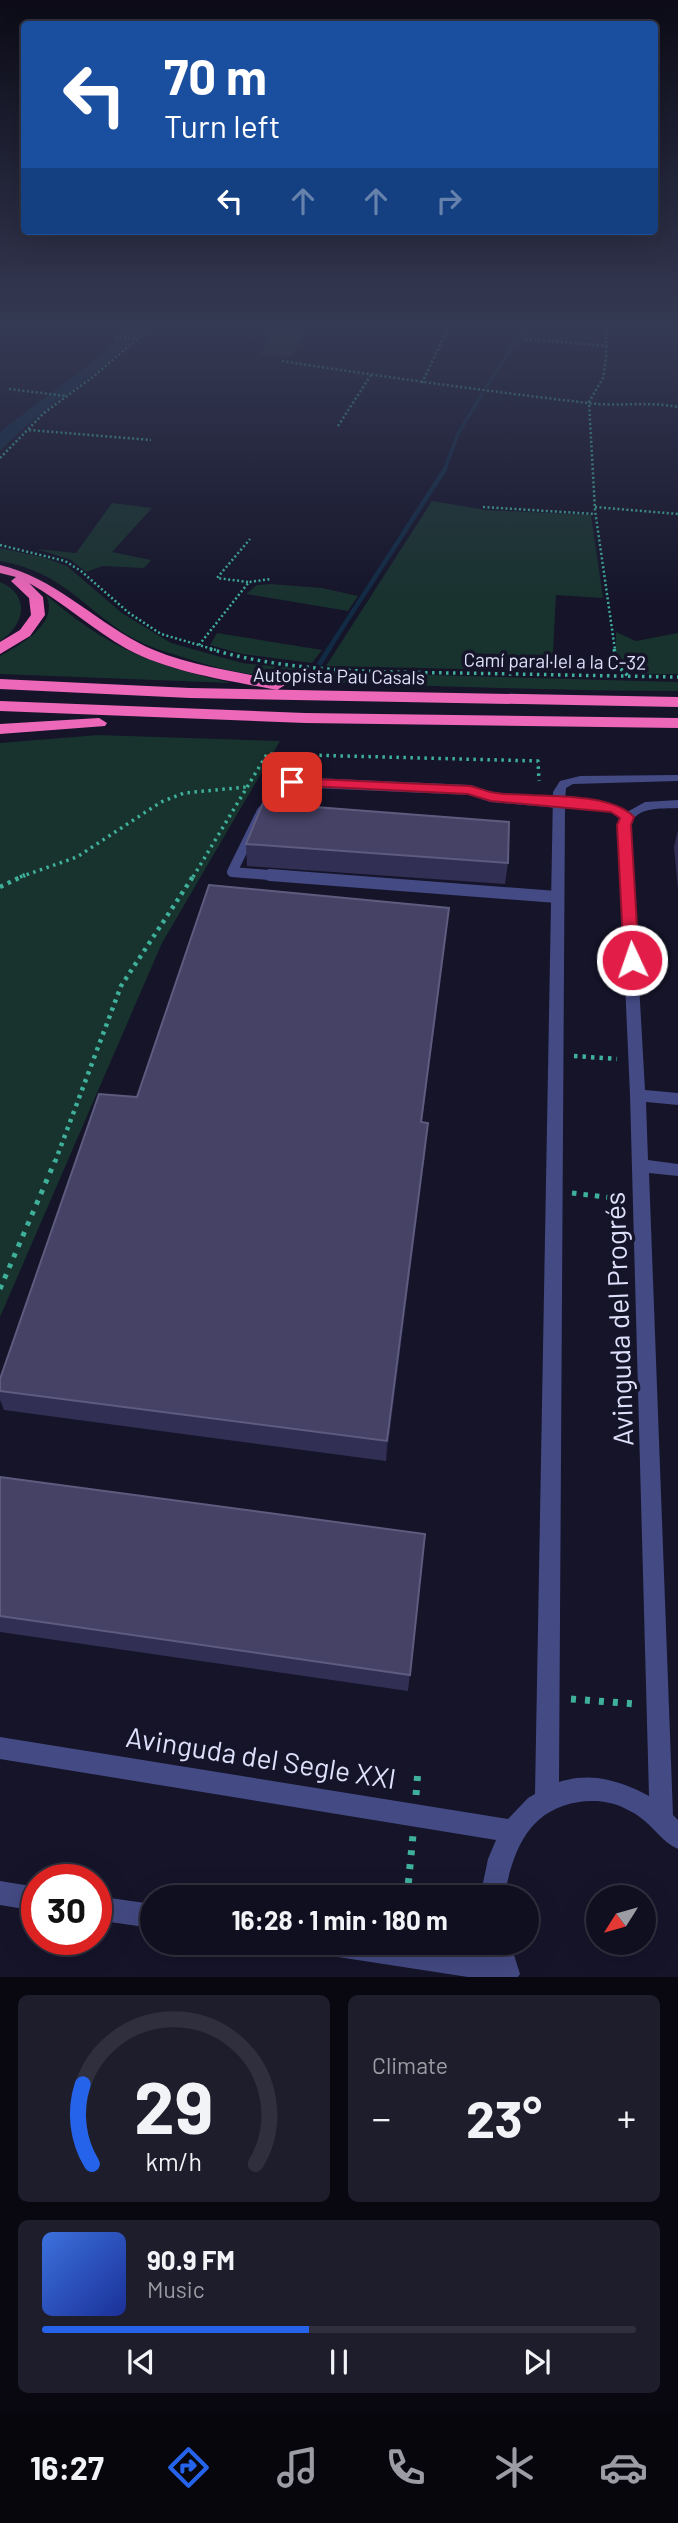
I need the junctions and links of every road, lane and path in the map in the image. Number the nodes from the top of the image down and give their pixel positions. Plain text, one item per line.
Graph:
1 (37, 420) edge
2 (342, 420) edge
3 (590, 420) edge
4 (338, 426) dead end
5 (28, 429) junction
6 (151, 440) dead end
7 (3, 453) edge
8 (0, 458) edge
9 (483, 507) dead end
10 (595, 507) junction
11 (595, 513) junction
12 (678, 514) edge
13 (250, 539) dead end
14 (0, 545) edge
15 (0, 571) edge
16 (271, 579) dead end
17 (249, 582) junction
18 (199, 645) junction
19 (0, 649) edge
20 (629, 677) junction
21 (678, 677) edge
22 (0, 684) edge
23 (330, 697) junction
24 (678, 702) edge
25 (0, 706) edge
26 (305, 718) junction
27 (678, 723) edge
28 (0, 729) edge
29 (678, 778) edge
30 (539, 781) dead end
31 (248, 787) junction
32 (559, 803) junction
33 (678, 804) edge
34 (627, 817) junction
35 (0, 887) edge
36 (557, 897) junction
37 (555, 1055) junction
38 (637, 1060) junction
39 (638, 1095) junction
40 (678, 1100) edge
41 (640, 1166) junction
42 (678, 1170) edge
43 (553, 1191) junction
44 (641, 1201) junction
45 (0, 1289) edge
46 (547, 1697) junction
47 (659, 1706) junction
48 (0, 1748) edge
49 (547, 1798) junction
50 (661, 1819) junction
51 (512, 1831) junction
52 (678, 1837) edge
53 (494, 1885) edge
54 (0, 1893) edge
55 (21, 1896) edge
56 (112, 1910) edge
57 (140, 1914) edge
58 (401, 1955) edge
59 (501, 1955) edge
60 (507, 1973) edge

1 - 5 path
2 - 4 path
3 - 10 path
5 - 6 path
5 - 7 path
7 - 8 path
9 - 11 path
10 - 11 path
10 - 12 path
11 - 20 path
13 - 17 path
14 - 18 path, Camí paral·lel a la C-32
15 - 19 highway
15 - 23 highway
16 - 17 path
17 - 18 path
18 - 20 path, Camí paral·lel a la C-32
20 - 21 path, Camí paral·lel a la C-32
22 - 23 highway, Autopista Pau Casals
23 - 24 highway, Autopista Pau Casals
25 - 26 highway, Autopista Pau Casals
26 - 27 highway, Autopista Pau Casals
26 - 28 highway
29 - 32 street
30 - 31 path
31 - 35 path
31 - 45 path
32 - 34 street
32 - 36 street
32 - 36 lane
33 - 34 street
34 - 38 street, Avinguda del Progrés
36 - 37 street
37 - 38 path
37 - 43 street
38 - 39 street, Avinguda del Progrés
39 - 40 street
39 - 41 street, Avinguda del Progrés
41 - 42 street
41 - 44 street, Avinguda del Progrés
43 - 44 path
43 - 46 street
44 - 47 street, Avinguda del Progrés
46 - 47 path
46 - 49 street
47 - 50 street, Avinguda del Progrés
48 - 51 street, Avinguda del Segle XXI
49 - 50 street
49 - 51 street
50 - 52 street
51 - 53 street
54 - 55 street
56 - 57 street
58 - 60 street
59 - 60 street

